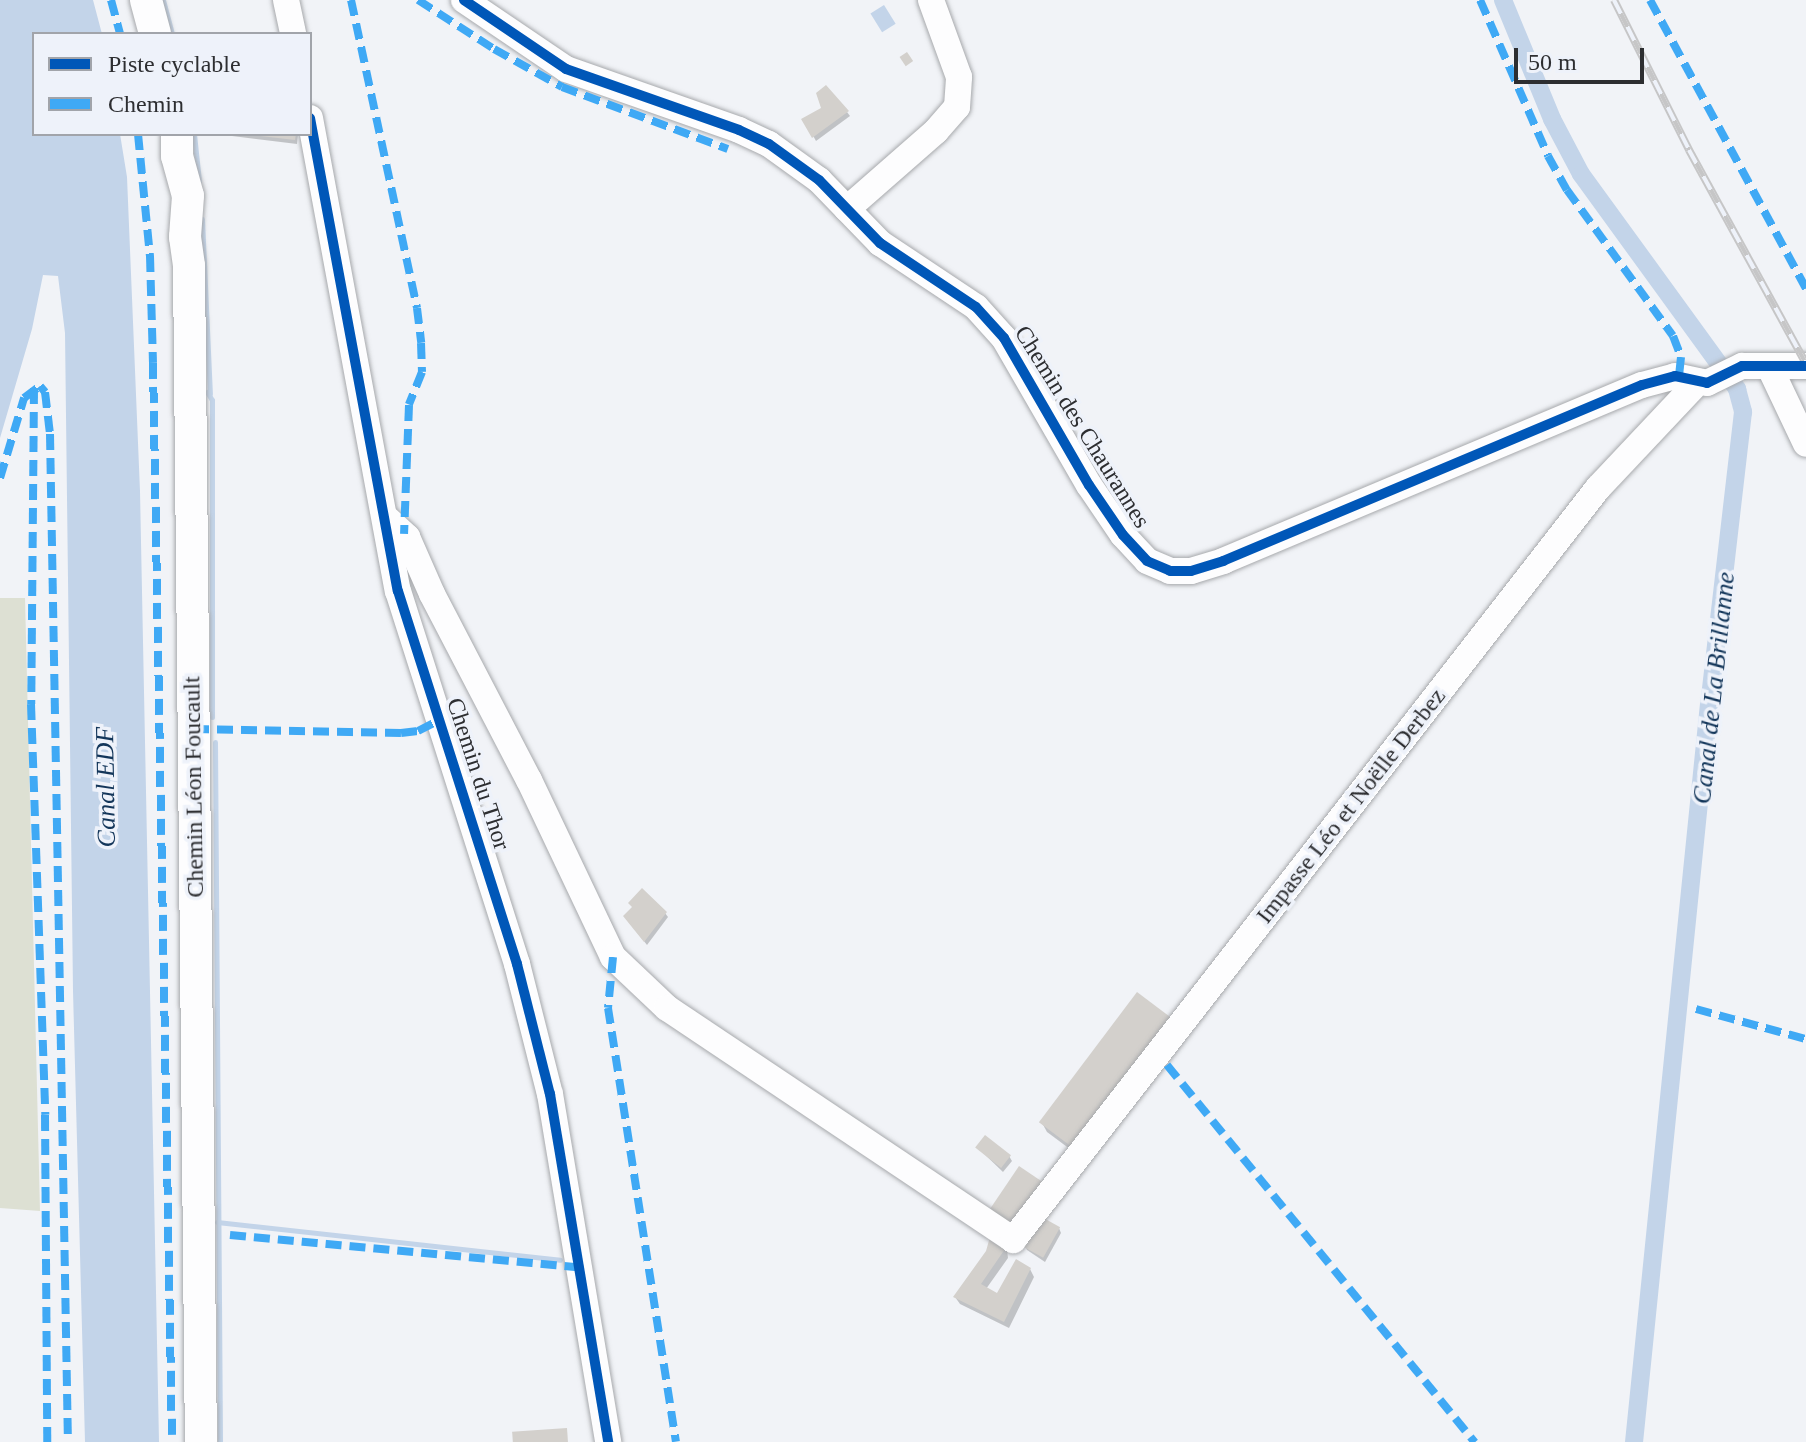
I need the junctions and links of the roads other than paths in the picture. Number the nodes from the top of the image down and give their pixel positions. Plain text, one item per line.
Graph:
1 (146, 0) edge
2 (286, 0) edge
3 (464, 0) edge
4 (931, 0) edge
5 (154, 32) edge
6 (293, 32) edge
7 (312, 129) edge
8 (177, 136) edge
9 (847, 209) junction
10 (1769, 366) junction
11 (1806, 366) edge
12 (1717, 377) junction
13 (1806, 444) edge
14 (385, 517) junction
15 (201, 1442) edge
16 (608, 1442) edge

1 - 5 main road
2 - 6 street
3 - 9 street, Chemin des Chaurannes
4 - 9 street
7 - 14 street, Chemin du Thor
8 - 15 main road, Chemin Léon Foucault
9 - 12 street, Chemin des Chaurannes
10 - 11 street, Chemin des Chaurannes
10 - 12 street, Chemin des Chaurannes
10 - 13 street
12 - 14 street, Impasse Léo et Noëlle Derbez
14 - 16 street, Chemin du Thor

